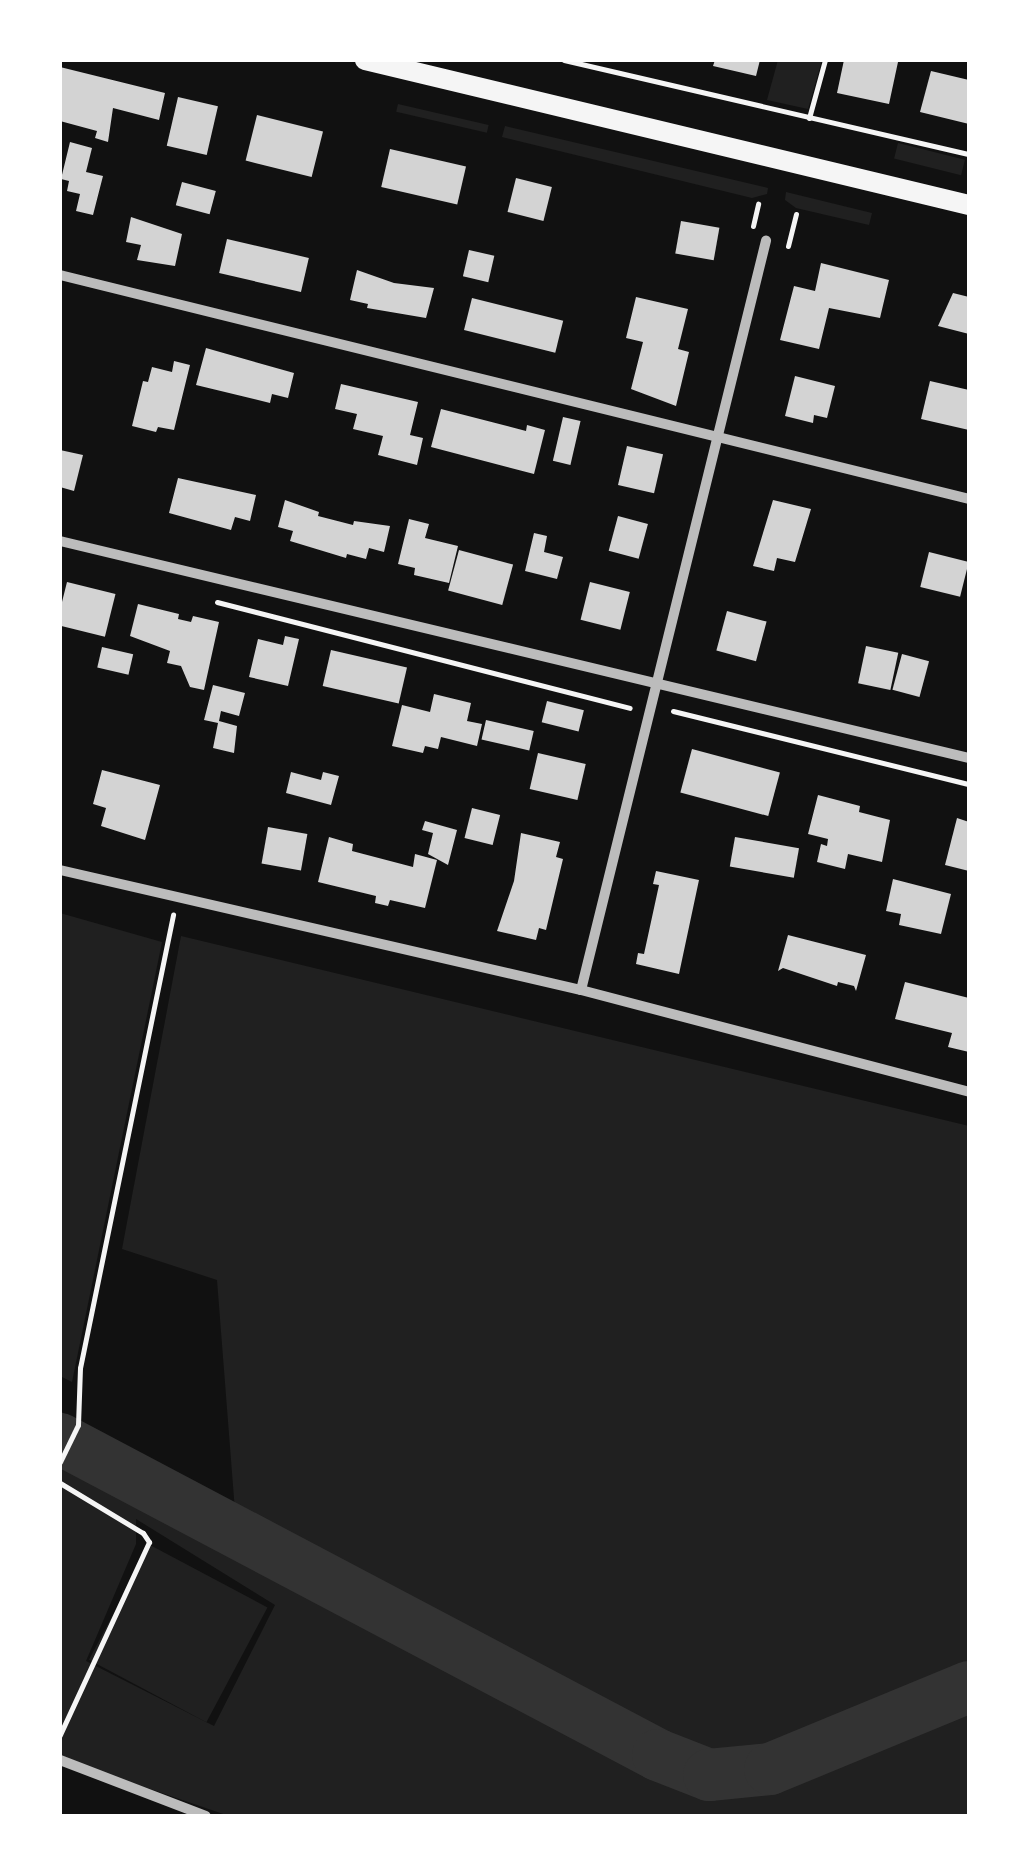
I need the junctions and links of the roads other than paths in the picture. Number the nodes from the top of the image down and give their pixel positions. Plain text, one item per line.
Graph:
1 (365, 60) edge
2 (969, 205) edge
3 (766, 241) dead end
4 (60, 276) edge
5 (716, 440) junction
6 (969, 499) edge
7 (60, 541) edge
8 (656, 682) junction
9 (969, 758) edge
10 (60, 870) edge
11 (581, 990) junction
12 (969, 1092) edge
13 (60, 1760) edge
14 (206, 1816) edge

1 - 2 main road
3 - 5 street
4 - 5 street
5 - 6 street
5 - 8 street
7 - 8 street
8 - 9 street
8 - 11 street
10 - 11 street
11 - 12 street
13 - 14 street

